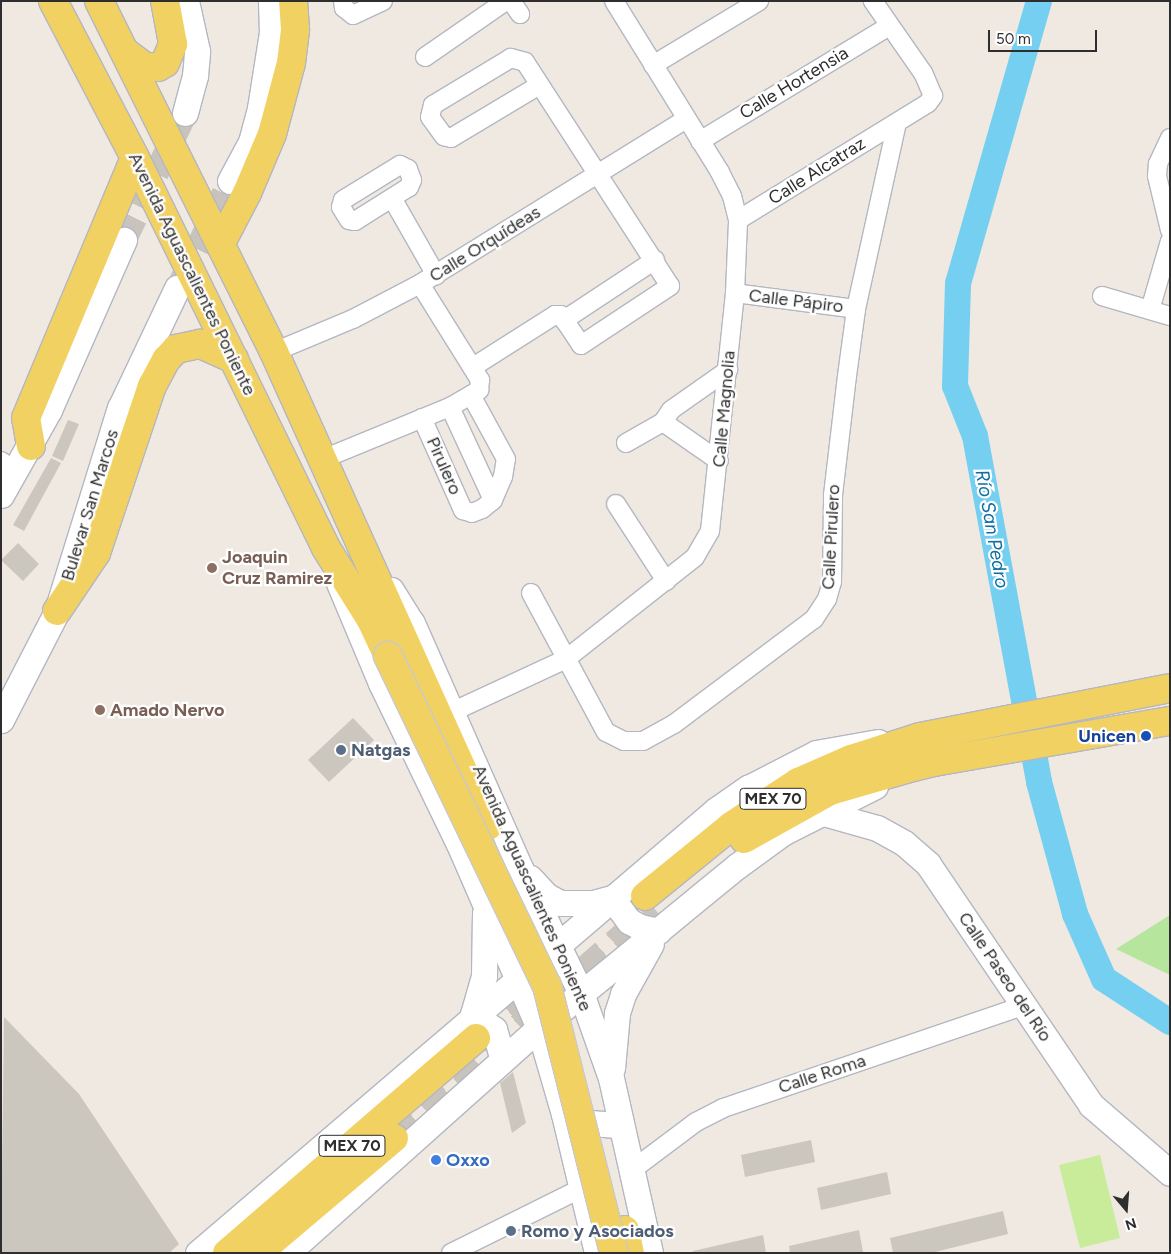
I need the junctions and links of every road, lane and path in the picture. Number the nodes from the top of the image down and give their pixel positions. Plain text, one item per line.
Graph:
1 (54, 1) edge
2 (100, 1) edge
3 (165, 1) edge
4 (186, 1) edge
5 (271, 1) edge
6 (293, 1) edge
7 (343, 1) edge
8 (383, 1) edge
9 (506, 1) edge
10 (614, 1) edge
11 (759, 1) edge
12 (873, 1) edge
13 (889, 26) junction
14 (125, 52) junction
15 (426, 57) dead end
16 (653, 65) junction
17 (538, 86) junction
18 (185, 113) tunnel mouth
19 (686, 119) junction
20 (897, 123) junction
21 (1170, 138) edge
22 (700, 141) junction
23 (135, 158) junction
24 (597, 174) junction
25 (230, 181) tunnel mouth
26 (392, 198) dead end
27 (738, 220) junction
28 (1170, 230) edge
29 (124, 240) tunnel mouth
30 (1170, 241) edge
31 (221, 243) junction
32 (655, 260) junction
33 (436, 275) junction
34 (420, 284) junction
35 (178, 288) tunnel mouth
36 (735, 293) junction
37 (1102, 296) dead end
38 (856, 309) junction
39 (1150, 310) junction
40 (1170, 316) edge
41 (564, 320) junction
42 (274, 352) junction
43 (234, 359) junction
44 (473, 367) junction
45 (728, 370) junction
46 (471, 395) junction
47 (450, 407) junction
48 (422, 418) junction
49 (663, 422) junction
50 (626, 443) dead end
51 (31, 446) junction
52 (323, 459) junction
53 (719, 461) junction
54 (8, 466) edge
55 (1, 495) edge
56 (492, 500) junction
57 (616, 504) dead end
58 (362, 543) junction
59 (326, 548) junction
60 (666, 581) junction
61 (531, 593) dead end
62 (57, 611) junction
63 (566, 659) junction
64 (1170, 688) edge
65 (454, 711) junction
66 (1, 720) edge
67 (1170, 721) edge
68 (920, 737) junction
69 (906, 769) junction
70 (820, 812) junction
71 (520, 868) junction
72 (612, 898) junction
73 (484, 900) junction
74 (653, 912) junction
75 (558, 946) junction
76 (519, 979) junction
77 (580, 993) junction
78 (1026, 1005) junction
79 (475, 1026) junction
80 (539, 1028) junction
81 (503, 1060) junction
82 (611, 1078) junction
83 (621, 1125) junction
84 (570, 1137) junction
85 (394, 1138) tunnel mouth
86 (632, 1170) junction
87 (1170, 1174) edge
88 (582, 1188) junction
89 (623, 1245) edge
90 (198, 1253) edge
91 (227, 1253) edge
92 (258, 1253) edge
93 (287, 1253) edge
94 (451, 1253) edge
95 (597, 1253) edge
96 (650, 1253) edge

1 - 23 main road, Avenida Aguascalientes Poniente
2 - 14 main road, Avenida Aguascalientes Poniente
3 - 14 main road
4 - 18 street
5 - 25 street
6 - 31 main road
7 - 8 street
9 - 15 street
10 - 16 street, Calle Magnolia
11 - 16 street
12 - 13 street
13 - 20 street, Calle Alcatraz
13 - 22 street, Calle Hortensia
14 - 31 main road, Avenida Aguascalientes Poniente
16 - 19 street, Calle Magnolia
17 - 17 street
17 - 24 street
19 - 22 street, Calle Magnolia
19 - 24 street, Calle Orquídeas
20 - 27 street, Calle Alcatraz
20 - 38 street, Calle Pirulero
21 - 28 street
22 - 27 street, Calle Magnolia
23 - 43 main road, Avenida Aguascalientes Poniente
23 - 51 main road
24 - 32 street
24 - 33 street, Calle Orquídeas
26 - 33 street
27 - 36 street, Calle Magnolia
29 - 51 street
30 - 39 street
31 - 42 main road, Avenida Aguascalientes Poniente
32 - 41 street
32 - 41 street
33 - 34 street, Calle Orquídeas
34 - 42 street, Calle Orquídeas
34 - 44 street
35 - 62 street, Bulevar San Marcos
36 - 38 street, Calle Pápiro
36 - 45 street, Calle Magnolia
37 - 39 street
38 - 63 street, Calle Pirulero
39 - 40 street
41 - 44 street
42 - 52 main road, Avenida Aguascalientes Poniente
43 - 59 main road, Avenida Aguascalientes Poniente
43 - 62 main road
44 - 46 street
45 - 49 street
45 - 53 street, Calle Magnolia
46 - 47 street, Pirulero
46 - 56 street
47 - 48 street, Pirulero
47 - 56 street, Pirulero
48 - 52 street, Pirulero
48 - 56 street, Pirulero
49 - 50 street
49 - 53 street
51 - 54 street
52 - 58 main road, Avenida Aguascalientes Poniente
53 - 60 street, Calle Magnolia
54 - 55 street
57 - 60 street
58 - 65 street, Avenida Aguascalientes Poniente
58 - 89 main road, Avenida Aguascalientes Poniente
59 - 73 street, Avenida Aguascalientes Poniente
59 - 89 main road, Avenida Aguascalientes Poniente, bridge
60 - 63 street, Calle Magnolia
61 - 63 street, Calle Pirulero
62 - 66 street, Bulevar San Marcos
63 - 65 street, Calle Magnolia
64 - 68 main road, MEX 70
65 - 71 street, Avenida Aguascalientes Poniente
67 - 69 main road, MEX 70
68 - 72 street, MEX 70
68 - 74 main road, MEX 70
69 - 70 street, MEX 70
69 - 74 main road, MEX 70
70 - 74 street, MEX 70
70 - 78 street, Calle Paseo del Río
71 - 72 street
71 - 73 street
71 - 75 street, Avenida Aguascalientes Poniente
72 - 74 street
72 - 75 street, MEX 70
73 - 76 street, Avenida Aguascalientes Poniente
73 - 79 street
74 - 77 street, MEX 70
74 - 82 street
75 - 76 street, MEX 70
75 - 77 street, Avenida Aguascalientes Poniente
76 - 79 street, MEX 70
76 - 80 street, Avenida Aguascalientes Poniente
77 - 80 street, MEX 70
77 - 82 street, Avenida Aguascalientes Poniente
78 - 86 street, Calle Roma
78 - 87 street, Calle Paseo del Río
79 - 81 street
79 - 90 street, MEX 70
79 - 91 main road, MEX 70
80 - 81 street, MEX 70
80 - 84 street, Avenida Aguascalientes Poniente
81 - 93 street, MEX 70
82 - 83 street, Avenida Aguascalientes Poniente
83 - 84 street
83 - 86 street, Avenida Aguascalientes Poniente
84 - 88 street, Avenida Aguascalientes Poniente
85 - 92 main road, MEX 70
86 - 96 street, Avenida Aguascalientes Poniente
88 - 94 street
88 - 95 street, Avenida Aguascalientes Poniente

